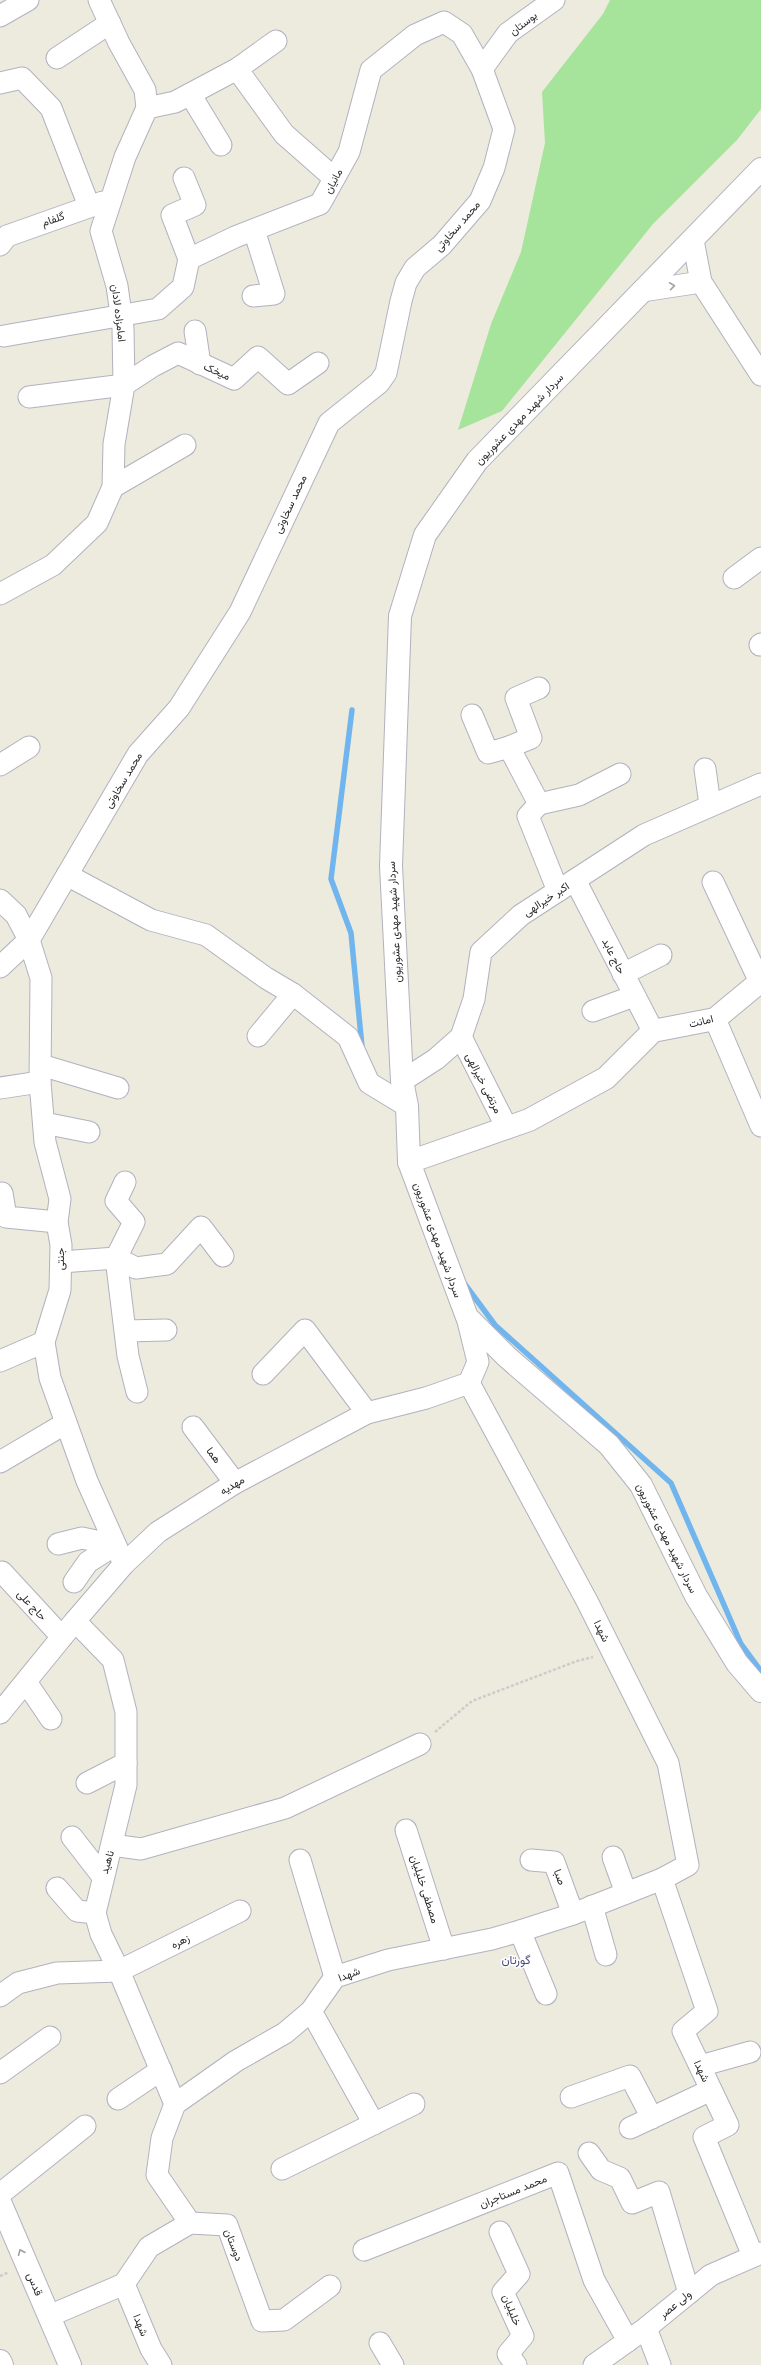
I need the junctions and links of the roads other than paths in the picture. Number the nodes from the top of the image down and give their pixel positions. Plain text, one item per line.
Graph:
1 (28, 0) edge
2 (99, 0) edge
3 (553, 0) edge
4 (0, 16) edge
5 (110, 23) junction
6 (276, 41) dead end
7 (56, 58) dead end
8 (237, 69) junction
9 (482, 69) junction
10 (0, 83) edge
11 (190, 94) junction
12 (147, 108) junction
13 (221, 145) dead end
14 (761, 170) edge
15 (184, 178) dead end
16 (334, 178) junction
17 (111, 199) junction
18 (89, 206) junction
19 (254, 230) junction
20 (693, 240) junction
21 (0, 245) edge
22 (190, 259) junction
23 (701, 282) junction
24 (642, 291) junction
25 (253, 296) dead end
26 (121, 315) junction
27 (195, 331) dead end
28 (4, 336) dead end
29 (318, 363) dead end
30 (200, 364) junction
31 (761, 375) edge
32 (124, 385) junction
33 (28, 397) dead end
34 (185, 445) dead end
35 (113, 487) junction
36 (761, 558) edge
37 (734, 578) dead end
38 (0, 594) edge
39 (538, 688) dead end
40 (472, 715) dead end
41 (29, 747) dead end
42 (509, 747) junction
43 (0, 764) edge
44 (705, 769) dead end
45 (620, 774) dead end
46 (761, 784) edge
47 (539, 804) junction
48 (710, 806) junction
49 (67, 875) junction
50 (713, 882) dead end
51 (567, 885) junction
52 (0, 900) edge
53 (30, 940) junction
54 (661, 955) dead end
55 (0, 967) edge
56 (623, 974) junction
57 (760, 982) edge
58 (293, 994) junction
59 (634, 996) junction
60 (593, 1011) dead end
61 (715, 1019) junction
62 (653, 1031) junction
63 (258, 1036) dead end
64 (461, 1038) junction
65 (40, 1074) junction
66 (402, 1081) junction
67 (0, 1088) edge
68 (118, 1088) dead end
69 (407, 1106) junction
70 (758, 1113) edge
71 (44, 1123) junction
72 (507, 1128) junction
73 (89, 1132) dead end
74 (409, 1162) junction
75 (125, 1182) dead end
76 (2, 1193) dead end
77 (57, 1222) junction
78 (223, 1256) dead end
79 (116, 1258) junction
80 (60, 1262) junction
81 (467, 1317) junction
82 (166, 1330) dead end
83 (126, 1331) junction
84 (44, 1342) junction
85 (0, 1361) edge
86 (263, 1374) dead end
87 (469, 1383) junction
88 (137, 1392) dead end
89 (367, 1413) junction
90 (66, 1423) junction
91 (193, 1426) dead end
92 (0, 1462) edge
93 (235, 1483) junction
94 (58, 1544) dead end
95 (116, 1545) junction
96 (124, 1564) junction
97 (2, 1572) dead end
98 (74, 1582) dead end
99 (75, 1621) junction
100 (62, 1637) junction
101 (26, 1682) junction
102 (761, 1691) edge
103 (1, 1711) edge
104 (51, 1719) dead end
105 (420, 1744) road end
106 (126, 1763) junction
107 (87, 1782) dead end
108 (406, 1830) dead end
109 (72, 1837) dead end
110 (112, 1845) junction
111 (613, 1857) dead end
112 (300, 1860) dead end
113 (531, 1860) dead end
114 (103, 1877) junction
115 (662, 1878) junction
116 (57, 1888) dead end
117 (626, 1893) junction
118 (583, 1910) junction
119 (240, 1911) dead end
120 (95, 1913) junction
121 (520, 1931) junction
122 (444, 1949) junction
123 (606, 1954) dead end
124 (120, 1971) junction
125 (335, 1977) junction
126 (546, 1994) dead end
127 (0, 1996) edge
128 (311, 2011) junction
129 (50, 2037) dead end
130 (750, 2052) dead end
131 (700, 2066) junction
132 (161, 2070) junction
133 (0, 2073) edge
134 (711, 2090) junction
135 (571, 2097) dead end
136 (118, 2099) dead end
137 (175, 2104) junction
138 (414, 2104) dead end
139 (652, 2118) junction
140 (374, 2124) junction
141 (86, 2126) dead end
142 (630, 2128) dead end
143 (589, 2153) dead end
144 (282, 2169) dead end
145 (0, 2194) edge
146 (0, 2202) edge
147 (190, 2223) junction
148 (500, 2232) dead end
149 (364, 2250) dead end
150 (757, 2255) edge
151 (124, 2284) junction
152 (330, 2286) dead end
153 (689, 2293) junction
154 (49, 2316) junction
155 (646, 2328) junction
156 (628, 2341) junction
157 (380, 2343) dead end
158 (0, 2361) edge
159 (2, 2365) edge
160 (70, 2365) edge
161 (161, 2365) edge
162 (393, 2365) edge
163 (516, 2365) edge
164 (594, 2365) edge
165 (660, 2365) edge

1 - 4 street
2 - 5 street
3 - 9 street, بوستان
5 - 7 street
5 - 12 street
6 - 8 street
8 - 11 street
8 - 16 street
9 - 16 street, مانیان
9 - 49 street, محمد سخاوتی
10 - 18 street
11 - 12 street
11 - 13 street
12 - 17 street, امامزاده لادان
14 - 20 street, سردار شهید مهدی عشوریون
15 - 22 street
16 - 19 street, مانیان
17 - 18 street, گلفام
17 - 26 street, امامزاده لادان
18 - 21 street, گلفام
19 - 22 street, مانیان
19 - 25 street
20 - 23 street
20 - 24 street, سردار شهید مهدی عشوریون
22 - 26 street
24 -> 23 street
23 - 31 street
24 - 66 street, سردار شهید مهدی عشوریون
26 - 28 street
26 - 32 street, امامزاده لادان
27 - 30 street
29 - 30 street, میخک
30 - 32 street, میخک
32 - 33 street
32 - 35 street, امامزاده لادان
34 - 35 street
35 - 38 street, امامزاده لادان
36 - 37 street
39 - 42 street
40 - 42 street
41 - 43 street
42 - 47 street
44 - 48 street
45 - 47 street
46 - 48 street, اکبر خیرالهی
47 - 51 street, حاج عابد
48 - 51 street, اکبر خیرالهی
49 - 53 street, محمد سخاوتی
49 - 58 street
50 - 57 street
51 - 56 street, حاج عابد
51 - 64 street, اکبر خیرالهی
52 - 53 street, جنتی
53 - 55 street, محمد سخاوتی
53 - 65 street, جنتی
54 - 56 street
56 - 59 street, حاج عابد
57 - 61 street, امانت
58 - 63 street
58 - 69 street
59 - 60 street
59 - 62 street, حاج عابد
61 - 62 street, امانت
61 - 70 street
62 - 72 street
64 - 66 street
64 - 72 street, مرتضی خیرالهی
65 - 67 street
65 - 68 street
65 - 71 street, جنتی
66 - 69 street, سردار شهید مهدی عشوریون
69 - 74 street, سردار شهید مهدی عشوریون
71 - 73 street
71 - 77 street, جنتی
72 - 74 street
74 - 81 street, سردار شهید مهدی عشوریون
75 - 79 street
76 - 77 street
77 - 80 street, جنتی
78 - 79 street
79 - 80 street
79 - 83 street
80 - 84 street, جنتی
81 - 87 street
81 - 102 street, سردار شهید مهدی عشوریون
82 - 83 street
83 - 88 street
84 - 85 street
84 - 90 street, جنتی
86 - 89 street
87 - 89 street, مهدیه
87 - 115 street, شهدا
89 - 93 street, مهدیه
90 - 92 street
90 - 95 street, جنتی
91 - 93 street, هما
93 - 96 street, مهدیه
94 - 95 street
95 - 96 street, جنتی
95 - 98 street
96 - 99 street, مهدیه
97 - 100 street, حاج علی
99 - 100 street, مهدیه
99 - 106 street, ناهید
100 - 101 street, مهدیه
101 - 103 street, مهدیه
101 - 104 street
105 - 110 street
106 - 107 street
106 - 110 street, ناهید
108 - 122 street, مصطفی خلیلیان
109 - 114 street
110 - 114 street, ناهید
111 - 117 street
112 - 125 street
113 - 118 street, صبا
114 - 120 street, ناهید
115 - 117 street, شهدا
115 - 131 street, شهدا
116 - 120 street
117 - 118 street, شهدا
118 - 121 street, شهدا
118 - 123 street
119 - 124 street, زهره
120 - 124 street, ناهید
121 - 122 street, شهدا
121 - 126 street
122 - 125 street, شهدا
124 - 127 street
124 - 132 street, ناهید
125 - 128 street, شهدا
128 - 137 street, شهدا
128 - 140 street
129 - 133 street
130 - 131 street
131 - 134 street, شهدا
132 - 136 street
132 - 137 street, ناهید
134 - 139 street
134 - 150 street, شهدا
135 - 139 street
137 - 147 street
138 - 140 street
139 - 142 street
140 - 144 street
141 - 145 street
143 - 153 street
154 -> 146 street, قدس
147 - 151 street
147 - 152 street, دوستان
148 - 163 street, خلیلیان
149 - 156 street, محمد مستاجران
150 - 153 street, ولی عصر
151 - 154 street
151 - 161 street, شهدا
153 - 155 street, ولی عصر
154 - 160 street, قدس
155 - 156 street, ولی عصر
155 - 165 street
156 - 164 street, ولی عصر
157 - 162 street
158 - 159 street

